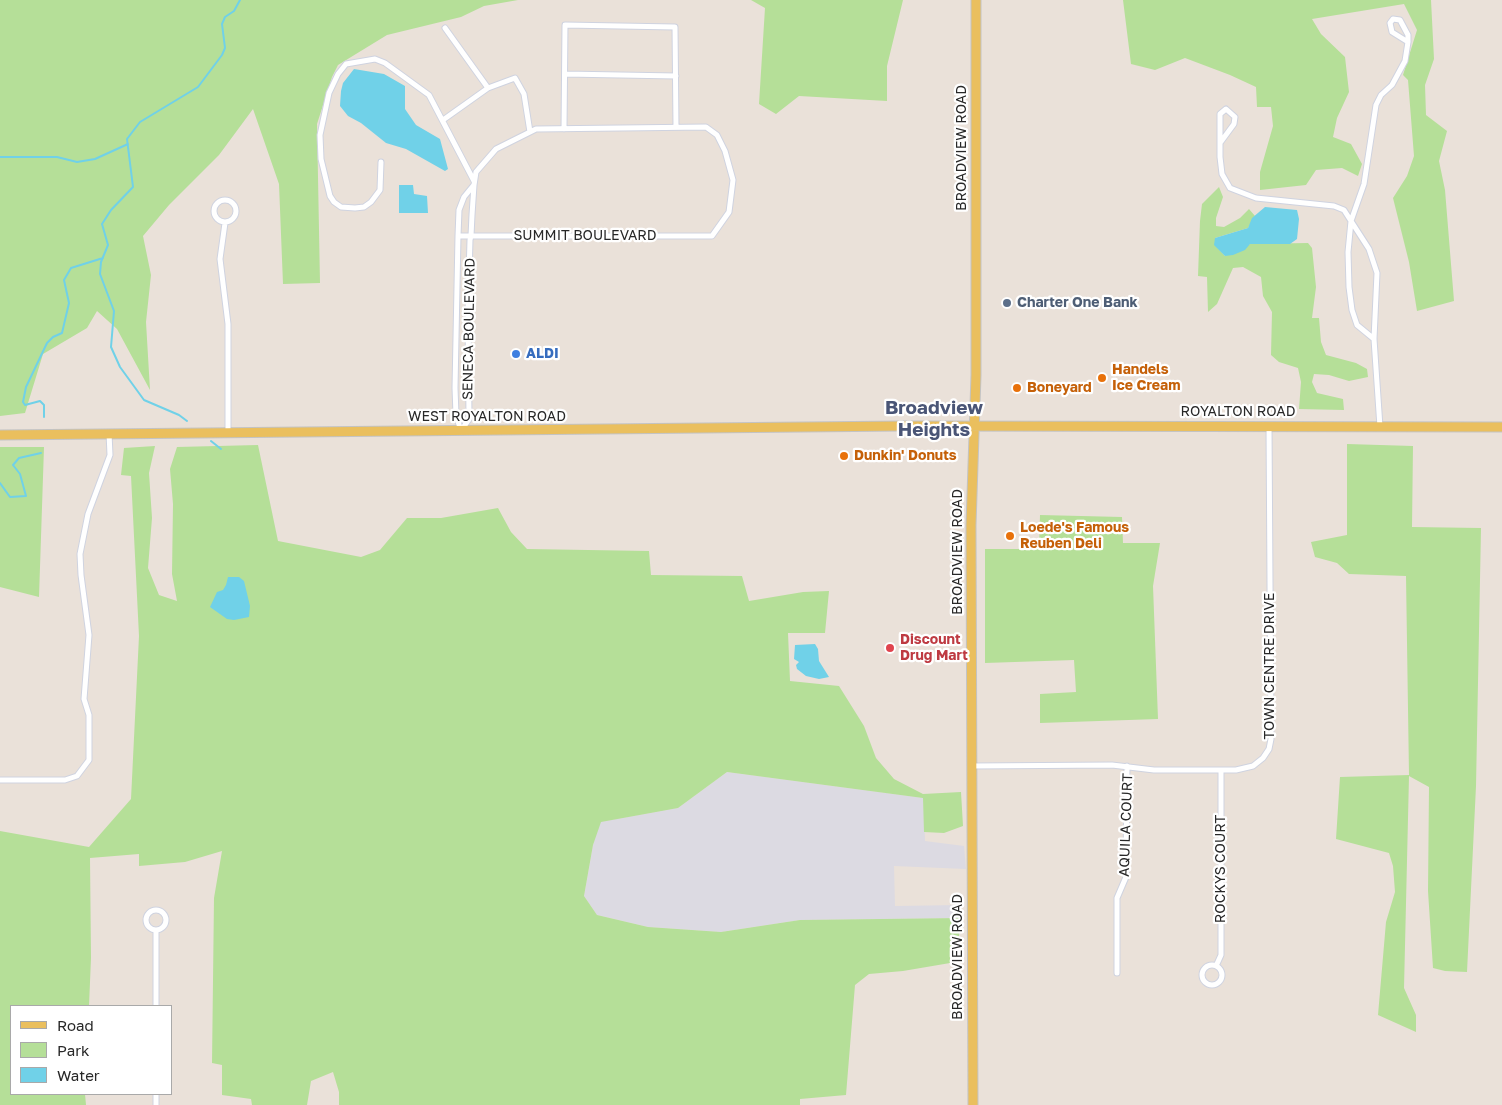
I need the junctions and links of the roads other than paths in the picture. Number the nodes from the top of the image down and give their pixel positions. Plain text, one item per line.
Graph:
1 (976, 0) edge
2 (444, 28) dead end
3 (1408, 42) junction
4 (565, 74) junction
5 (676, 76) junction
6 (488, 88) junction
7 (444, 120) junction
8 (676, 127) junction
9 (564, 128) junction
10 (530, 132) junction
11 (1220, 143) junction
12 (380, 162) dead end
13 (474, 184) junction
14 (1351, 221) junction
15 (225, 223) junction
16 (458, 236) junction
17 (471, 236) junction
18 (712, 236) joint
19 (1374, 340) junction
20 (1269, 426) junction
21 (974, 427) junction
22 (1380, 427) junction
23 (1502, 427) edge
24 (461, 430) junction
25 (228, 432) junction
26 (109, 433) junction
27 (0, 435) edge
28 (972, 766) junction
29 (1127, 766) junction
30 (1221, 770) junction
31 (0, 780) edge
32 (156, 930) dead end
33 (1216, 966) junction
34 (1117, 973) dead end
35 (156, 1005) edge
36 (973, 1105) edge

1 - 21 main road, BROADVIEW ROAD
2 - 6 street
3 - 3 street
3 - 14 street
4 - 5 street
4 - 5 street
4 - 9 street
5 - 8 street
6 - 7 street
6 - 10 street
7 - 12 street
7 - 13 street
8 - 9 street, SENECA BOULEVARD
8 - 18 street, SENECA BOULEVARD
9 - 10 street, SENECA BOULEVARD
10 - 13 street, SENECA BOULEVARD
11 - 11 street
11 - 14 street
13 - 16 street, SENECA BOULEVARD
13 - 17 street, SENECA BOULEVARD
14 - 19 street
14 - 19 street
15 - 15 street
15 - 25 street
16 - 17 street, SUMMIT BOULEVARD
16 - 24 street, SENECA BOULEVARD
17 - 18 street, SUMMIT BOULEVARD
17 - 24 street, SENECA BOULEVARD
19 - 22 street
20 - 21 main road, ROYALTON ROAD
20 - 22 main road, ROYALTON ROAD
20 - 30 street, TOWN CENTRE DRIVE
21 - 24 main road, WEST ROYALTON ROAD
21 - 28 main road, BROADVIEW ROAD
22 - 23 main road, ROYALTON ROAD
24 - 25 main road, WEST ROYALTON ROAD
25 - 26 main road, WEST ROYALTON ROAD
26 - 27 main road, WEST ROYALTON ROAD
26 - 31 street
28 - 29 street, TOWN CENTRE DRIVE
28 - 36 main road, BROADVIEW ROAD
29 - 30 street, TOWN CENTRE DRIVE
29 - 34 street, AQUILA COURT
30 - 33 street, ROCKYS COURT
32 - 35 street
33 - 33 street, ROCKYS COURT

